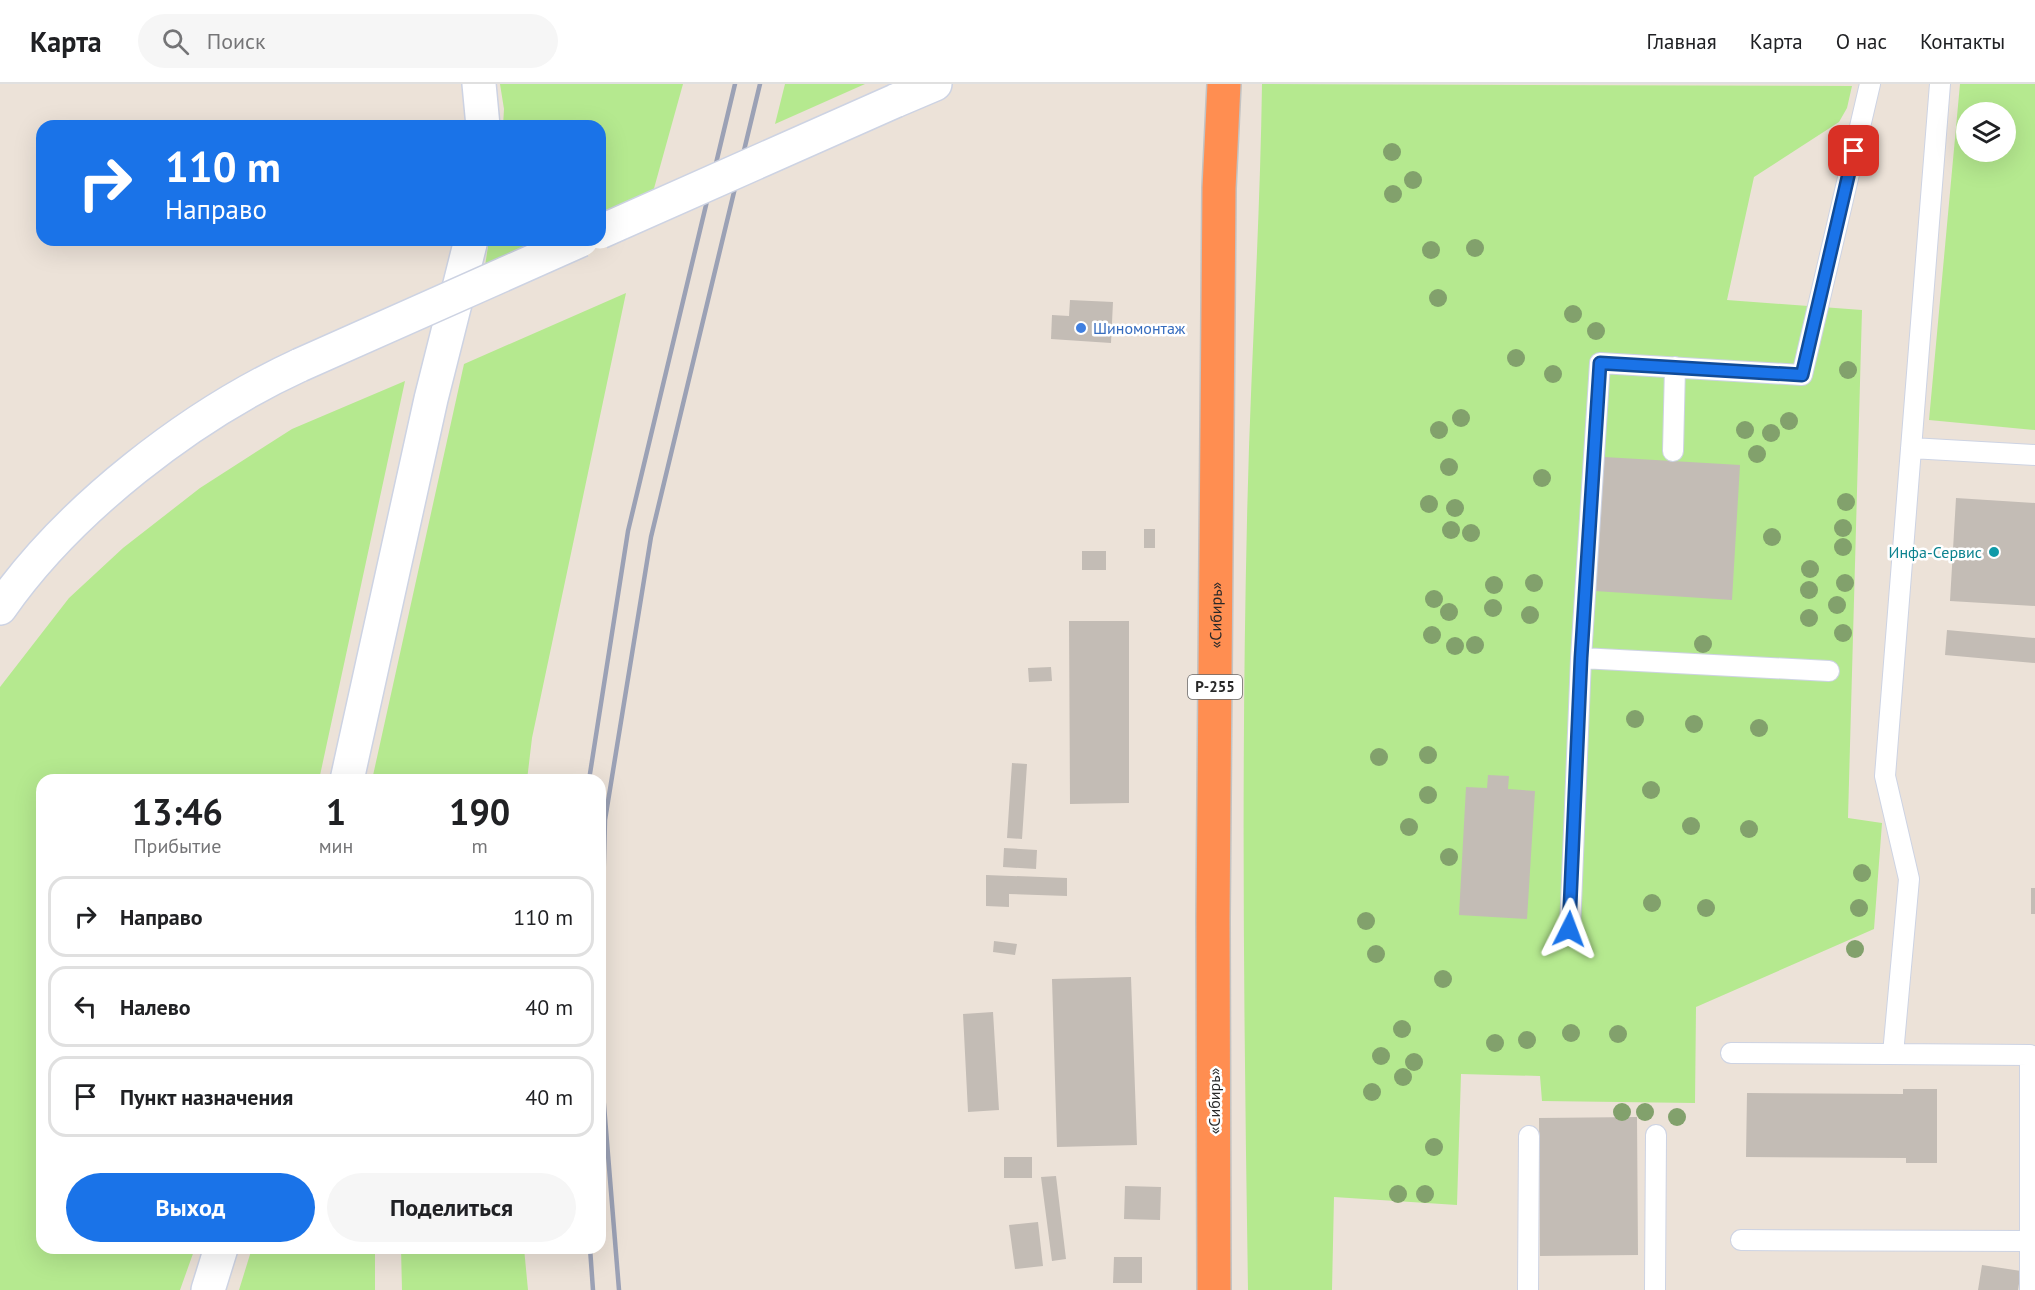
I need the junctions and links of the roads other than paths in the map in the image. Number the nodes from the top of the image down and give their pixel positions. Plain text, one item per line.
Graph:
1 (479, 84) edge
2 (935, 84) edge
3 (1224, 84) edge
4 (1870, 84) edge
5 (1940, 84) edge
6 (482, 120) edge
7 (606, 229) edge
8 (469, 246) edge
9 (568, 246) edge
10 (1675, 367) junction
11 (1911, 448) junction
12 (1673, 452) dead end
13 (2035, 455) edge
14 (0, 608) edge
15 (1581, 658) junction
16 (1829, 671) dead end
17 (348, 774) edge
18 (1569, 929) dead end
19 (1731, 1053) dead end
20 (1893, 1054) junction
21 (1656, 1135) dead end
22 (1529, 1136) dead end
23 (1741, 1240) dead end
24 (2030, 1241) junction
25 (219, 1254) edge
26 (208, 1290) edge
27 (1214, 1290) edge
28 (1528, 1290) edge
29 (1655, 1290) edge
30 (2030, 1290) edge

1 - 6 street
2 - 7 street, bridge
3 - 27 highway, «Сибирь» / Р-255
4 - 10 lane
5 - 11 lane
8 - 17 street
9 - 14 street, bridge
10 - 12 lane
10 - 15 lane
11 - 13 lane
11 - 20 lane
15 - 16 lane
15 - 18 lane
19 - 20 lane
20 - 24 lane
21 - 29 lane
22 - 28 lane
23 - 24 lane
24 - 30 lane
25 - 26 street

